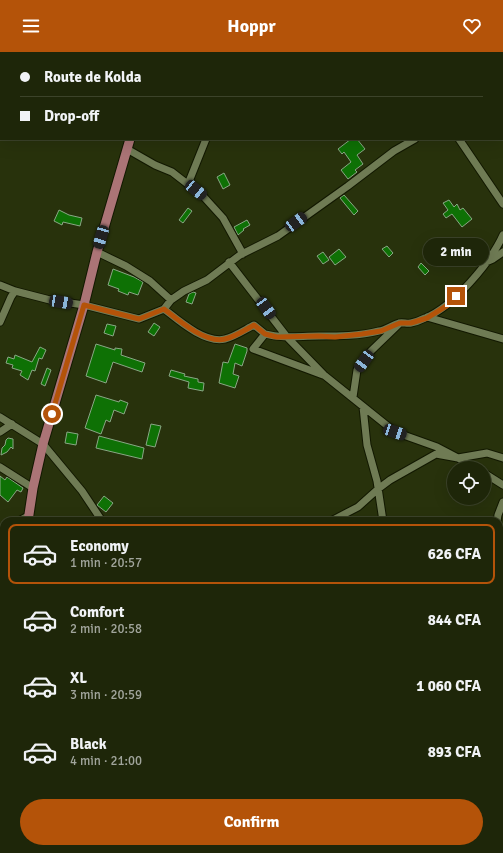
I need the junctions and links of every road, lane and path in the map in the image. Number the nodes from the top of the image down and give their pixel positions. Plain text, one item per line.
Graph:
1 (130, 140) edge
2 (206, 140) edge
3 (401, 140) edge
4 (413, 140) edge
5 (460, 140) edge
6 (127, 149) junction
7 (394, 151) junction
8 (188, 184) junction
9 (503, 204) edge
10 (503, 235) edge
11 (97, 252) junction
12 (503, 252) edge
13 (243, 254) junction
14 (229, 262) junction
15 (486, 262) junction
16 (0, 285) edge
17 (15, 291) junction
18 (171, 300) junction
19 (84, 305) junction
20 (164, 309) junction
21 (427, 318) junction
22 (0, 322) edge
23 (400, 323) junction
24 (265, 334) junction
25 (287, 337) junction
26 (503, 339) edge
27 (324, 375) junction
28 (353, 397) junction
29 (363, 407) junction
30 (0, 417) edge
31 (12, 424) junction
32 (0, 432) edge
33 (43, 444) junction
34 (458, 458) junction
35 (503, 458) edge
36 (463, 461) edge
37 (0, 467) edge
38 (491, 477) edge
39 (503, 485) edge
40 (33, 488) junction
41 (378, 489) junction
42 (503, 502) edge
43 (28, 517) edge
44 (99, 517) edge
45 (339, 517) edge
46 (382, 517) edge
47 (498, 517) edge

1 - 6 main road
2 - 8 street
3 - 7 street
4 - 7 street
5 - 9 street
6 - 8 street
6 - 11 main road
7 - 13 street
8 - 13 street
10 - 15 street
11 - 18 street
11 - 19 main road
12 - 15 street
13 - 14 street
14 - 18 street
14 - 25 street
15 - 21 street
16 - 17 street
17 - 19 street
17 - 22 street
18 - 20 street
19 - 20 street
19 - 33 main road
20 - 24 street
21 - 23 street
21 - 26 street
23 - 25 street
23 - 28 street
24 - 25 street
24 - 27 street
25 - 27 street
27 - 28 street
28 - 29 street
29 - 34 street
29 - 41 street
30 - 31 street
31 - 32 street
31 - 33 street
33 - 40 main road
33 - 44 street
34 - 35 street
34 - 36 street
34 - 41 street
37 - 40 street
38 - 39 street
40 - 43 main road
41 - 45 street
41 - 46 street
42 - 47 street

